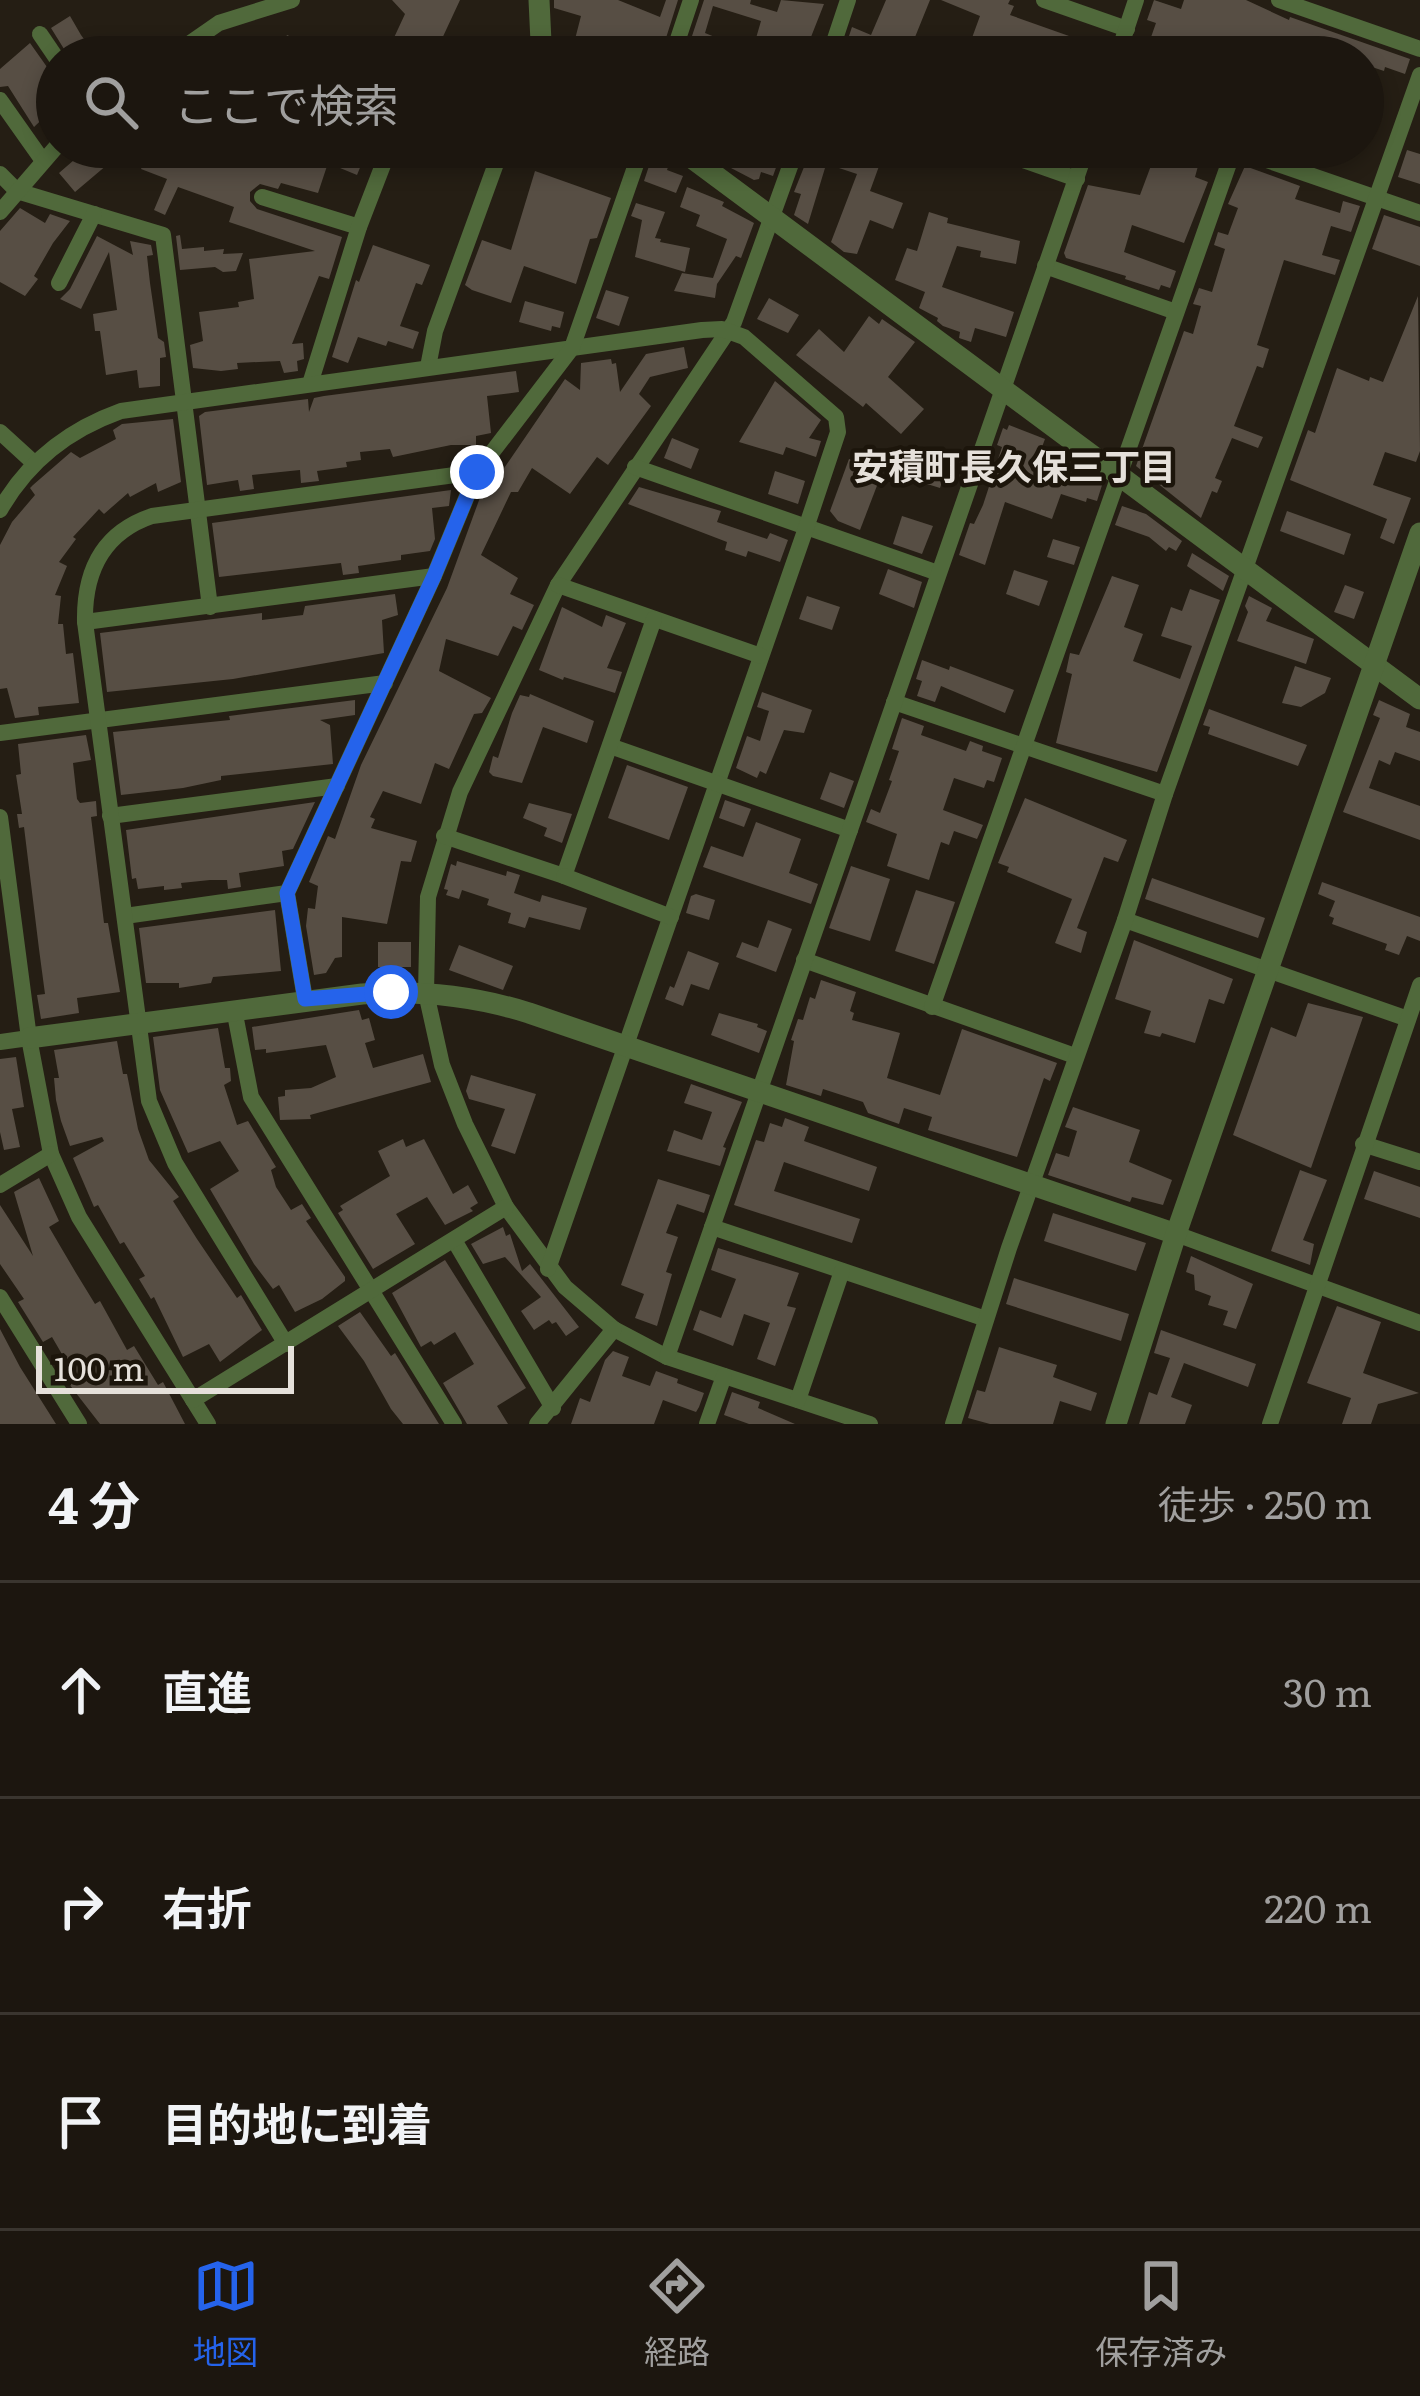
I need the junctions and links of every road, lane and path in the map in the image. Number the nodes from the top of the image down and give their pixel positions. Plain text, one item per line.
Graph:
1 (292, 0) edge
2 (538, 0) edge
3 (691, 0) edge
4 (848, 0) edge
5 (1045, 0) edge
6 (1136, 0) edge
7 (1280, 0) edge
8 (1127, 28) junction
9 (202, 36) edge
10 (542, 36) edge
11 (679, 36) edge
12 (836, 36) edge
13 (1124, 36) edge
14 (1383, 36) edge
15 (1384, 36) edge
16 (1420, 49) edge
17 (1420, 75) edge
18 (0, 100) edge
19 (36, 151) edge
20 (37, 168) edge
21 (382, 168) edge
22 (494, 168) edge
23 (635, 168) edge
24 (704, 168) edge
25 (789, 168) edge
26 (1046, 168) edge
27 (1080, 168) edge
28 (1224, 168) edge
29 (1289, 168) edge
30 (0, 174) edge
31 (1077, 179) junction
32 (17, 190) junction
33 (262, 196) dead end
34 (1377, 198) junction
35 (0, 212) edge
36 (1420, 213) edge
37 (94, 214) junction
38 (771, 219) junction
39 (359, 227) junction
40 (1045, 266) junction
41 (59, 283) dead end
42 (1176, 312) junction
43 (729, 331) junction
44 (572, 348) junction
45 (428, 367) junction
46 (310, 384) junction
47 (1001, 387) junction
48 (185, 400) junction
49 (0, 432) edge
50 (34, 463) junction
51 (635, 467) junction
52 (477, 472) junction
53 (1118, 474) junction
54 (197, 508) junction
55 (0, 511) edge
56 (806, 528) junction
57 (1420, 533) edge
58 (1246, 567) junction
59 (938, 574) junction
60 (434, 576) junction
61 (558, 585) junction
62 (209, 607) junction
63 (654, 619) junction
64 (85, 622) junction
65 (760, 656) junction
66 (1374, 668) junction
67 (385, 683) junction
68 (1420, 699) edge
69 (894, 702) junction
70 (98, 721) junction
71 (0, 733) edge
72 (610, 746) junction
73 (1025, 748) junction
74 (716, 784) junction
75 (337, 786) junction
76 (1165, 794) junction
77 (110, 816) junction
78 (0, 817) edge
79 (850, 830) junction
80 (443, 836) junction
81 (564, 876) junction
82 (287, 893) junction
83 (125, 916) junction
84 (671, 916) junction
85 (1125, 920) junction
86 (805, 960) junction
87 (1268, 968) junction
88 (1420, 985) edge
89 (426, 993) junction
90 (305, 999) junction
91 (932, 1006) junction
92 (234, 1009) junction
93 (1408, 1019) junction
94 (138, 1023) junction
95 (29, 1038) junction
96 (0, 1042) edge
97 (626, 1046) junction
98 (1075, 1056) junction
99 (759, 1092) junction
100 (1363, 1144) junction
101 (50, 1154) junction
102 (1420, 1162) edge
103 (0, 1185) edge
104 (1030, 1186) junction
105 (506, 1208) junction
106 (712, 1227) junction
107 (1176, 1234) junction
108 (454, 1240) junction
109 (548, 1269) junction
110 (842, 1271) junction
111 (1317, 1286) junction
112 (370, 1292) junction
113 (0, 1297) edge
114 (986, 1319) junction
115 (1420, 1323) edge
116 (614, 1328) junction
117 (286, 1344) junction
118 (667, 1357) junction
119 (724, 1376) junction
120 (193, 1400) junction
121 (798, 1400) junction
122 (553, 1408) junction
123 (79, 1424) edge
124 (208, 1424) edge
125 (454, 1424) edge
126 (537, 1424) edge
127 (707, 1424) edge
128 (870, 1424) edge
129 (953, 1424) edge
130 (1116, 1424) edge
131 (1270, 1424) edge

1 - 9 street
2 - 10 street
3 - 11 street
4 - 12 street
5 - 8 street
6 - 8 street
7 - 14 street
8 - 13 street
15 - 16 street
17 - 34 street
18 - 19 street
20 - 32 street
21 - 39 street
22 - 45 street
23 - 44 street
24 - 38 street
25 - 38 street
26 - 31 street
27 - 31 street
28 - 42 street
29 - 34 street
30 - 32 street
31 - 40 street
32 - 35 street
32 - 37 street
33 - 39 street
34 - 36 street
34 - 58 street
37 - 41 street
37 - 48 street
38 - 43 street
38 - 47 street
39 - 46 street
40 - 42 street
40 - 47 street
42 - 53 street
43 - 44 street
43 - 51 street
43 - 56 street
44 - 45 street
44 - 52 street
45 - 46 street
46 - 48 street
47 - 53 street
47 - 59 street
48 - 50 street
48 - 54 street
49 - 50 street
50 - 55 street
51 - 56 street
51 - 61 street
52 - 54 street
52 - 60 street
53 - 58 street
53 - 73 street
54 - 62 street
54 - 64 street
56 - 59 street
56 - 65 street
57 - 66 street
58 - 66 street
58 - 76 street
59 - 69 street
60 - 62 street
60 - 67 street
61 - 63 street
61 - 80 street
62 - 64 street
63 - 65 street
63 - 72 street
64 - 70 street
65 - 74 street
66 - 68 street
66 - 87 street
67 - 70 street
67 - 75 street
69 - 73 street
69 - 79 street
70 - 71 street
70 - 77 street
72 - 74 street
72 - 81 street
73 - 76 street
73 - 91 street
74 - 79 street
74 - 84 street
75 - 77 street
75 - 82 street
76 - 85 street
77 - 83 street
78 - 95 street
79 - 86 street
80 - 81 street
80 - 89 street
81 - 84 street
82 - 83 street
82 - 90 street
83 - 94 street
84 - 97 street
85 - 87 street
85 - 98 street
86 - 91 street
86 - 99 street
87 - 93 street
87 - 107 street
88 - 93 street
89 - 90 street
89 - 97 street
89 - 105 street
90 - 92 street
91 - 98 street
92 - 94 street
92 - 112 street
93 - 100 street
94 - 95 street
94 - 117 street
95 - 96 street
95 - 101 street
97 - 99 street
97 - 109 street
98 - 104 street
99 - 104 street
99 - 106 street
100 - 102 street
100 - 111 street
101 - 103 street
101 - 120 street
104 - 107 street
104 - 114 street
105 - 108 street
105 - 109 street
106 - 110 street
106 - 118 street
107 - 111 street
107 - 130 street
108 - 112 street
108 - 122 street
109 - 116 street
110 - 114 street
110 - 121 street
111 - 115 street
111 - 131 street
112 - 117 street
112 - 125 street
113 - 123 street
114 - 129 street
116 - 118 street
116 - 122 street
117 - 120 street
118 - 119 street
119 - 121 street
119 - 127 street
120 - 124 street
121 - 128 street
122 - 126 street

